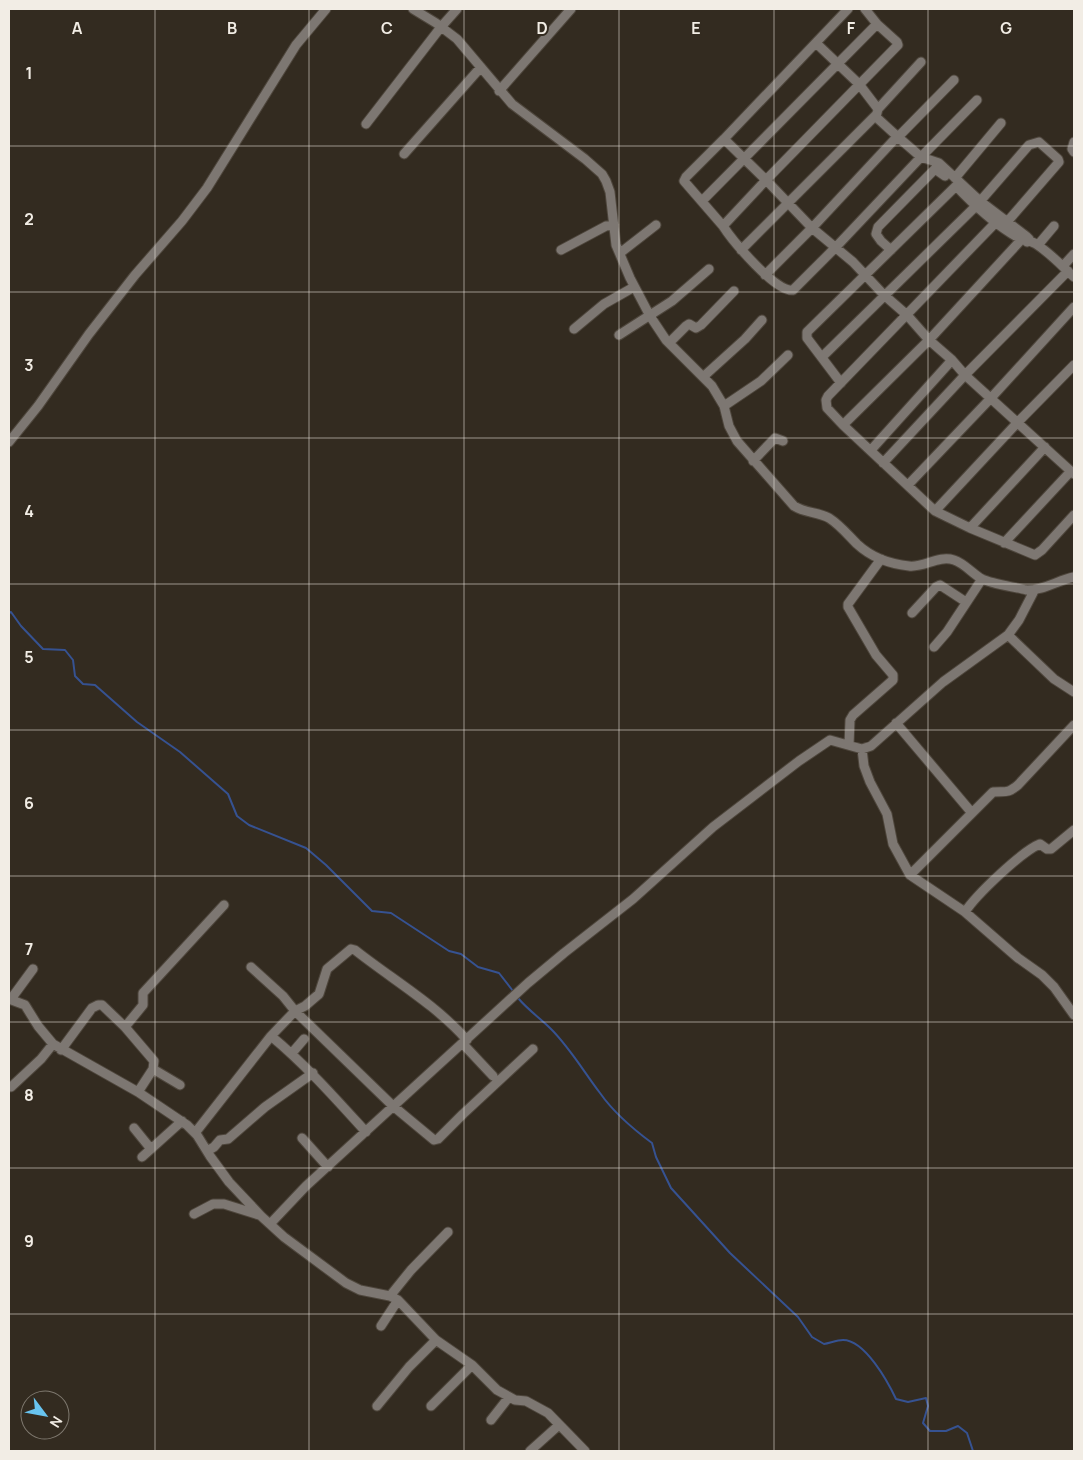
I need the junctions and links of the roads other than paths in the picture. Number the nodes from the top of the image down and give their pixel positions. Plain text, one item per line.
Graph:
1 (326, 9) edge
2 (413, 9) edge
3 (457, 9) edge
4 (571, 9) edge
5 (848, 9) edge
6 (865, 9) edge
7 (878, 24) junction
8 (441, 27) junction
9 (816, 43) junction
10 (920, 62) dead end
11 (838, 65) junction
12 (481, 67) junction
13 (954, 80) dead end
14 (859, 84) junction
15 (499, 90) junction
16 (977, 100) dead end
17 (877, 112) junction
18 (1001, 123) dead end
19 (366, 124) dead end
20 (898, 137) junction
21 (724, 139) junction
22 (1074, 142) edge
23 (1074, 152) edge
24 (404, 154) dead end
25 (744, 159) junction
26 (922, 160) junction
27 (937, 166) junction
28 (766, 180) junction
29 (956, 182) junction
30 (702, 201) junction
31 (788, 204) junction
32 (978, 204) junction
33 (1001, 220) junction
34 (610, 225) junction
35 (656, 225) dead end
36 (723, 226) junction
37 (1054, 226) dead end
38 (812, 228) junction
39 (1025, 240) junction
40 (1038, 244) junction
41 (835, 248) junction
42 (561, 250) dead end
43 (741, 250) junction
44 (892, 250) junction
45 (620, 254) junction
46 (1074, 254) edge
47 (708, 269) dead end
48 (1068, 271) edge
49 (765, 275) junction
50 (865, 275) junction
51 (629, 289) junction
52 (734, 291) dead end
53 (884, 295) junction
54 (1074, 307) edge
55 (907, 315) junction
56 (646, 319) junction
57 (762, 320) dead end
58 (574, 329) dead end
59 (619, 335) dead end
60 (931, 341) junction
61 (669, 343) junction
62 (788, 356) dead end
63 (822, 357) junction
64 (952, 360) junction
65 (1074, 365) edge
66 (966, 375) junction
67 (703, 377) junction
68 (841, 383) junction
69 (991, 398) junction
70 (724, 406) junction
71 (1018, 422) junction
72 (843, 425) junction
73 (783, 441) dead end
74 (9, 442) edge
75 (1045, 447) junction
76 (871, 450) junction
77 (753, 461) junction
78 (883, 463) junction
79 (1072, 473) edge
80 (908, 485) junction
81 (935, 511) junction
82 (1074, 515) edge
83 (970, 528) junction
84 (1004, 543) junction
85 (881, 559) junction
86 (1074, 577) edge
87 (982, 578) junction
88 (1034, 591) junction
89 (966, 602) junction
90 (912, 613) dead end
91 (1008, 635) junction
92 (934, 647) dead end
93 (1074, 692) edge
94 (896, 723) junction
95 (1074, 725) edge
96 (849, 744) junction
97 (862, 749) junction
98 (972, 813) junction
99 (1074, 830) edge
100 (910, 875) junction
101 (224, 905) dead end
102 (965, 912) junction
103 (251, 967) dead end
104 (33, 969) dead end
105 (10, 999) edge
106 (295, 1011) junction
107 (1074, 1015) edge
108 (125, 1027) junction
109 (272, 1036) junction
110 (304, 1039) dead end
111 (465, 1042) junction
112 (53, 1044) junction
113 (533, 1049) dead end
114 (61, 1050) junction
115 (292, 1053) junction
116 (153, 1069) junction
117 (312, 1073) junction
118 (493, 1076) dead end
119 (180, 1085) dead end
120 (11, 1087) dead end
121 (138, 1092) junction
122 (393, 1106) junction
123 (182, 1121) junction
124 (134, 1128) dead end
125 (366, 1132) junction
126 (195, 1133) junction
127 (302, 1138) dead end
128 (151, 1149) junction
129 (207, 1151) junction
130 (142, 1157) dead end
131 (328, 1167) junction
132 (194, 1214) dead end
133 (261, 1216) junction
134 (270, 1224) junction
135 (448, 1232) dead end
136 (395, 1300) junction
137 (381, 1326) dead end
138 (436, 1340) junction
139 (472, 1365) junction
140 (509, 1397) junction
141 (377, 1406) dead end
142 (431, 1406) dead end
143 (491, 1420) dead end
144 (559, 1425) junction
145 (530, 1451) edge
146 (584, 1451) edge

1 - 74 street
2 - 8 street
3 - 8 street
4 - 15 street
5 - 9 street
6 - 7 street
7 - 11 street
7 - 14 street
8 - 12 street
8 - 19 street
9 - 11 street
9 - 21 street
10 - 17 street
11 - 14 street
11 - 25 street
12 - 15 street
12 - 24 street
13 - 20 street
14 - 17 street
14 - 28 street
15 - 34 street
16 - 26 street
17 - 20 street
17 - 31 street
18 - 29 street
20 - 26 street
20 - 38 street
21 - 25 street
21 - 30 street
22 - 23 street
25 - 28 street
25 - 30 street
26 - 27 street
26 - 41 street
27 - 29 street
27 - 44 street
28 - 31 street
28 - 36 street
29 - 32 street
29 - 44 street
30 - 36 street
31 - 38 street
31 - 43 street
32 - 33 street
32 - 33 street
32 - 53 street
33 - 39 street
33 - 55 street
34 - 42 street
34 - 45 street
35 - 45 street
36 - 43 street
37 - 40 street
38 - 41 street
38 - 49 street
39 - 40 street
39 - 60 street
40 - 48 street
41 - 49 street
41 - 50 street
43 - 49 street
44 - 50 street
45 - 51 street
46 - 48 street
47 - 56 street
48 - 66 street
50 - 53 street
50 - 63 street
51 - 56 street
51 - 58 street
52 - 61 street
53 - 55 street
53 - 63 street
54 - 69 street
55 - 60 street
55 - 68 street
56 - 59 street
56 - 61 street
57 - 67 street
60 - 64 street
60 - 72 street
61 - 67 street
62 - 70 street
63 - 68 street
64 - 66 street
64 - 76 street
65 - 71 street
66 - 69 street
66 - 78 street
67 - 70 street
68 - 72 street
69 - 71 street
69 - 80 street
70 - 77 street
71 - 75 street
71 - 81 street
72 - 76 street
73 - 77 street
75 - 79 street
75 - 83 street
76 - 78 street
77 - 85 street
78 - 80 street
79 - 84 street
80 - 81 street
81 - 83 street
82 - 84 street
83 - 84 street
85 - 87 street
85 - 96 street
86 - 88 street
87 - 88 street
87 - 89 street
88 - 91 street
89 - 90 street
89 - 92 street
91 - 93 street
91 - 94 street
94 - 97 street
94 - 98 street
95 - 98 street
96 - 97 street
96 - 111 street
97 - 100 street
98 - 100 street
99 - 102 street
100 - 102 street
101 - 108 street
102 - 107 street
103 - 106 street
104 - 105 street
105 - 112 street
106 - 109 street
106 - 111 street
106 - 122 street
108 - 114 street
108 - 116 street
109 - 115 street
109 - 126 street
110 - 115 street
111 - 118 street
111 - 122 street
112 - 114 street
112 - 120 street
113 - 122 street
114 - 121 street
115 - 117 street
116 - 119 street
116 - 121 street
117 - 125 street
117 - 129 street
121 - 123 street
122 - 125 street
123 - 126 street
123 - 128 street
124 - 128 street
125 - 131 street
126 - 129 street
127 - 131 street
128 - 130 street
129 - 133 street
131 - 134 street
132 - 133 street
133 - 134 street
134 - 136 street
135 - 136 street
136 - 137 street
136 - 138 street
138 - 139 street
138 - 141 street
139 - 140 street
139 - 142 street
140 - 143 street
140 - 144 street
144 - 145 street
144 - 146 street

